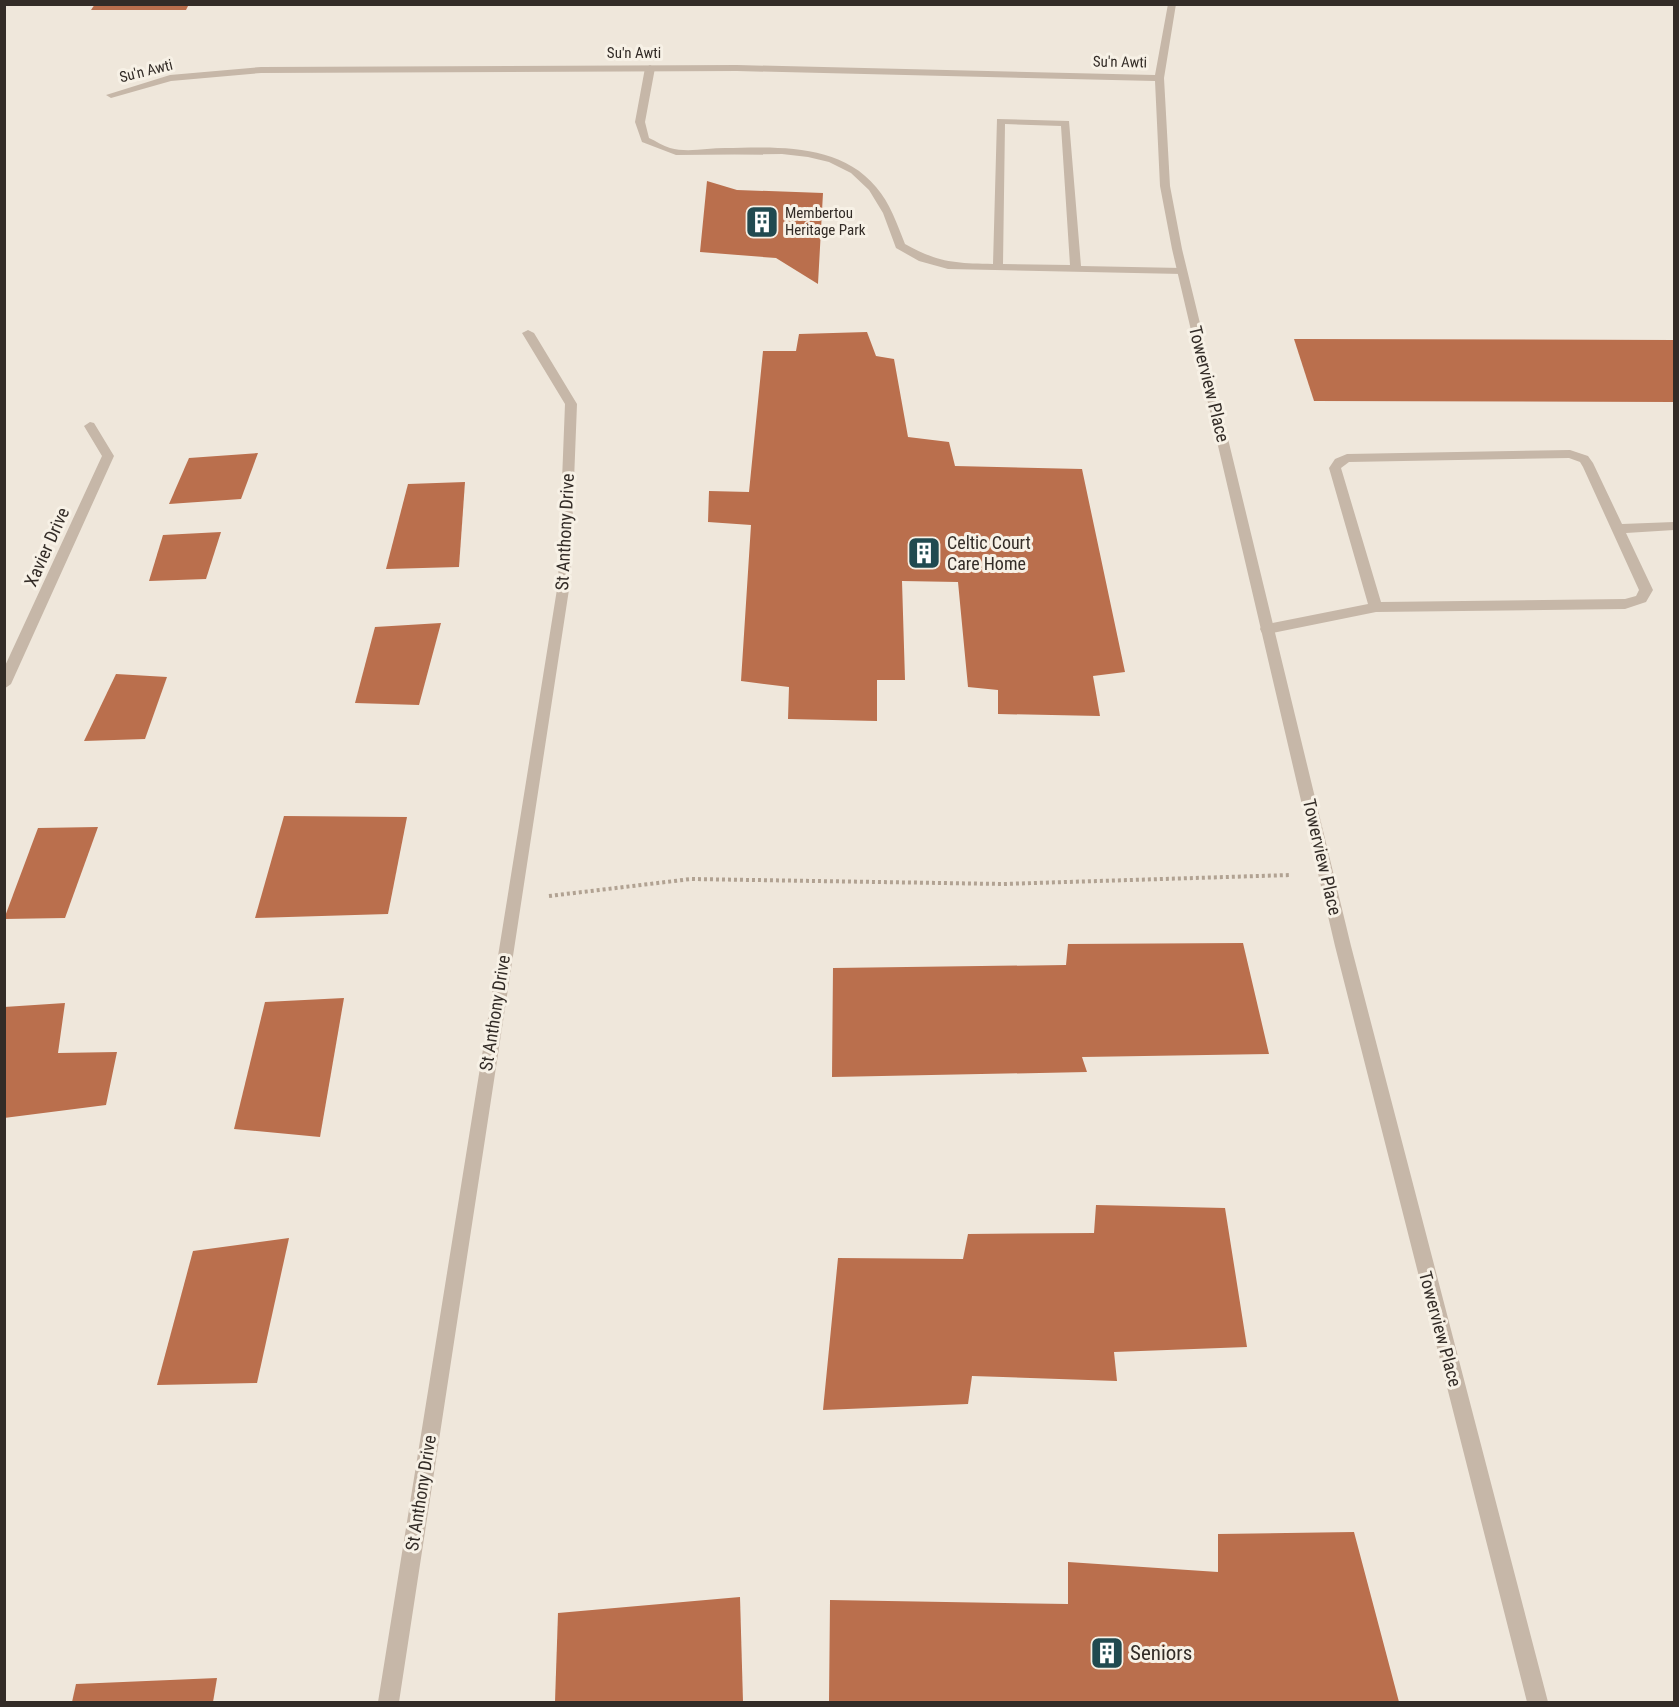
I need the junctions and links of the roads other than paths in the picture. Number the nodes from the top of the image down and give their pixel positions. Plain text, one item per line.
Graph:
1 (1172, 4) edge
2 (650, 68) junction
3 (1159, 78) junction
4 (111, 95) dead end
5 (998, 268) junction
6 (1076, 269) junction
7 (1182, 271) junction
8 (528, 333) dead end
9 (90, 426) dead end
10 (1674, 526) edge
11 (1618, 529) junction
12 (1376, 606) junction
13 (1267, 629) junction
14 (4, 684) edge
15 (388, 1702) edge
16 (1538, 1702) edge

1 - 3 street, Towerview Place
2 - 3 street, Su'n Awti
2 - 4 street, Su'n Awti
2 - 5 street
3 - 7 street, Towerview Place
5 - 6 street
5 - 6 street
6 - 7 street
7 - 13 street, Towerview Place
8 - 15 street, St Anthony Drive
9 - 14 street, Xavier Drive
10 - 11 street
11 - 12 street
11 - 12 street
12 - 13 street
13 - 16 street, Towerview Place

